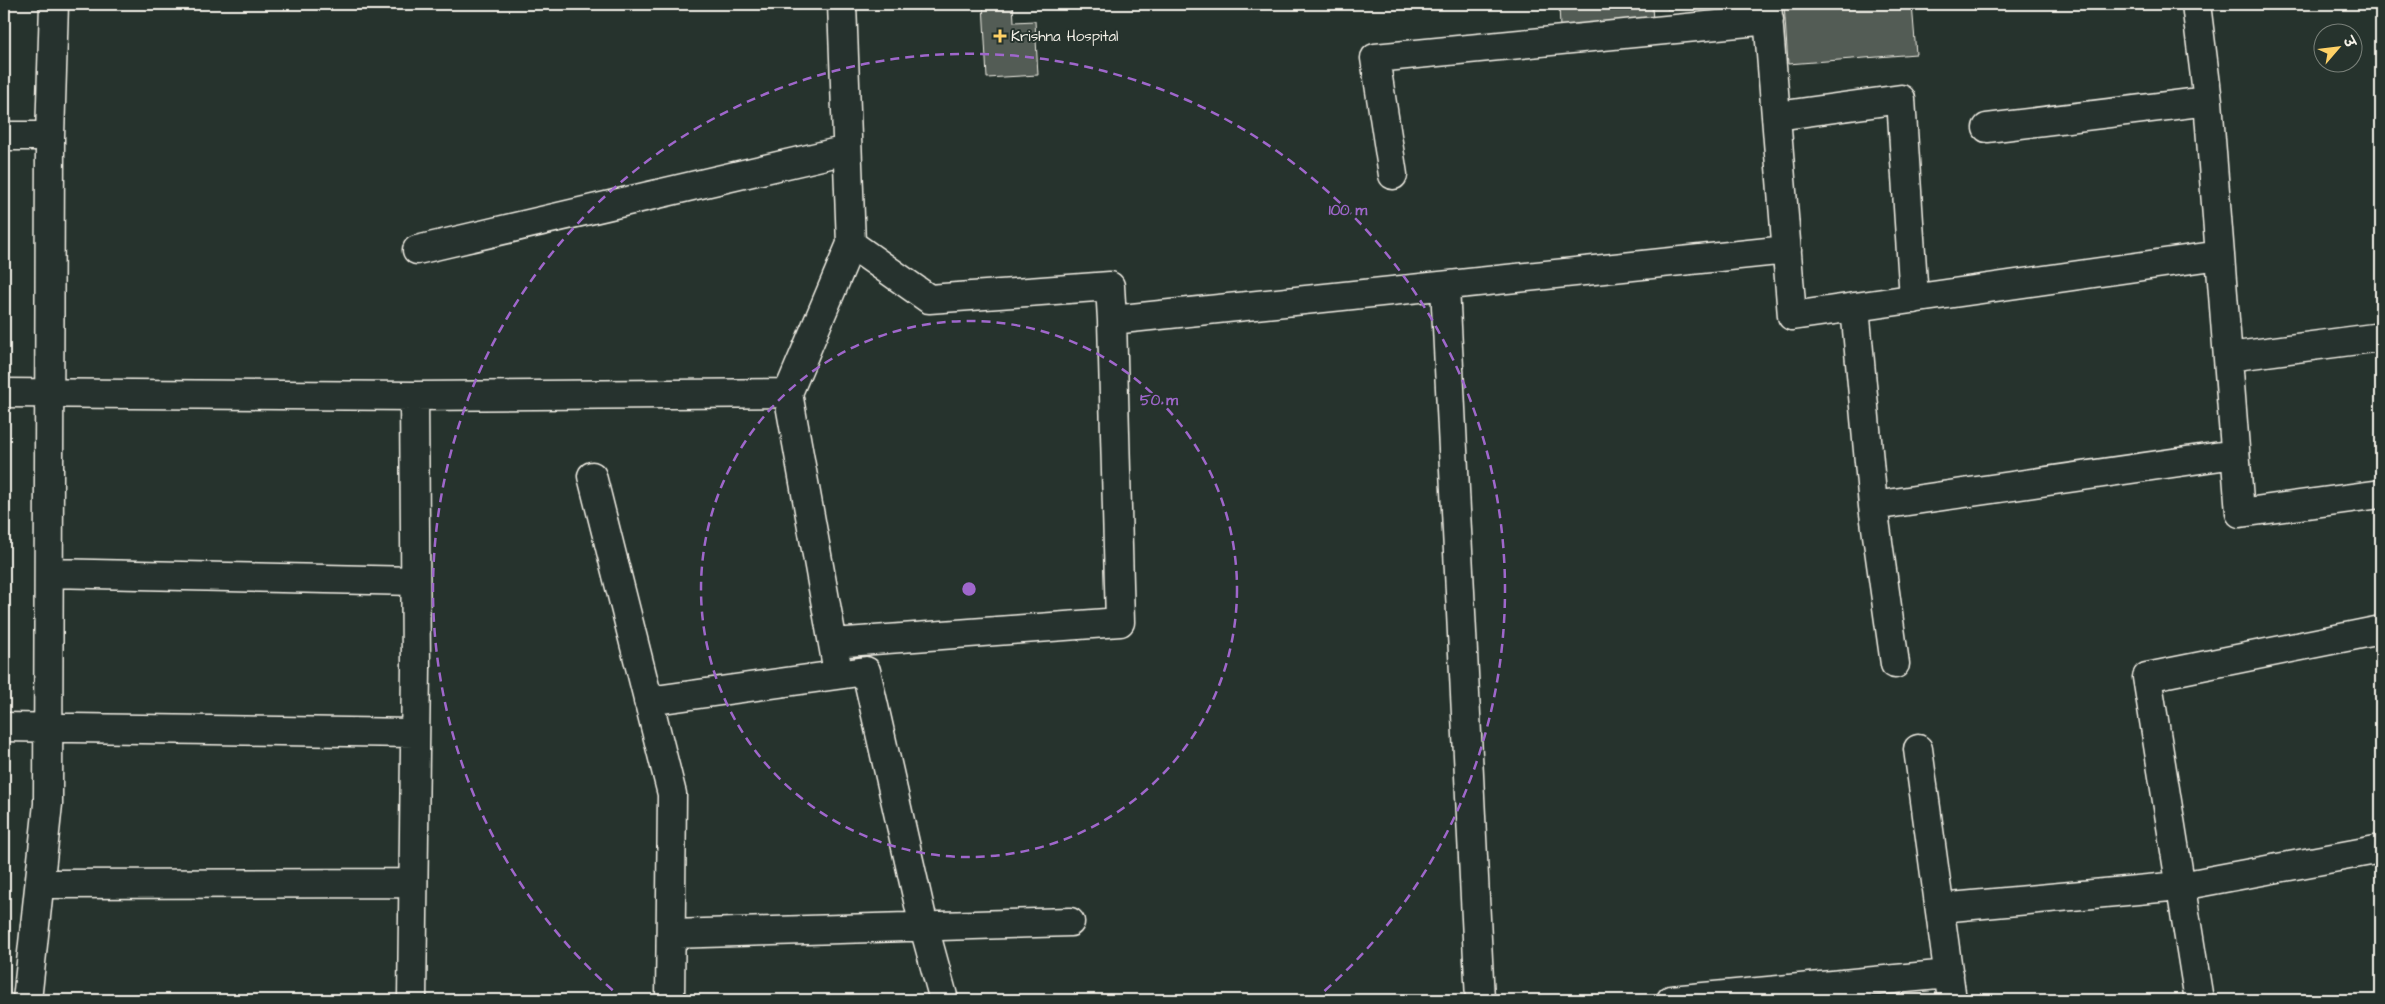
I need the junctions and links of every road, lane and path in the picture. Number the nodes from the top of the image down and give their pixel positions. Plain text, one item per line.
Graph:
1 (54, 4) edge
2 (842, 4) edge
3 (2196, 4) edge
4 (1768, 12) edge
5 (2208, 101) junction
6 (1776, 116) junction
7 (1986, 128) dead end
8 (4, 136) edge
9 (50, 136) junction
10 (847, 150) junction
11 (1393, 175) dead end
12 (850, 244) junction
13 (417, 250) dead end
14 (1787, 250) junction
15 (2220, 255) junction
16 (1445, 286) junction
17 (1914, 299) junction
18 (1855, 307) junction
19 (1112, 320) junction
20 (2381, 337) edge
21 (2228, 358) junction
22 (4, 393) edge
23 (49, 393) junction
24 (788, 393) junction
25 (414, 396) junction
26 (2235, 454) junction
27 (592, 476) dead end
28 (2381, 494) edge
29 (1873, 506) junction
30 (49, 573) junction
31 (415, 581) junction
32 (2381, 630) edge
33 (833, 643) junction
34 (1895, 664) dead end
35 (838, 675) junction
36 (648, 701) junction
37 (4, 727) edge
38 (49, 728) junction
39 (414, 733) junction
40 (1918, 748) dead end
41 (2381, 849) edge
42 (413, 883) junction
43 (40, 884) junction
44 (2180, 886) junction
45 (1940, 908) junction
46 (1070, 922) dead end
47 (924, 927) junction
48 (671, 934) junction
49 (1949, 974) junction
50 (28, 1000) edge
51 (412, 1000) edge
52 (670, 1000) edge
53 (944, 1000) edge
54 (1480, 1000) edge
55 (1671, 1000) edge
56 (1952, 1000) edge
57 (2199, 1000) edge

1 - 9 street
2 - 10 street
3 - 5 street
4 - 6 street
4 - 11 street
5 - 7 street
5 - 15 street
6 - 14 street
6 - 17 street
8 - 9 street
9 - 23 street
10 - 12 street
10 - 13 street
12 - 19 street
12 - 24 street
14 - 16 street
14 - 18 street
15 - 17 street
15 - 21 street
16 - 19 street
16 - 54 street
17 - 18 street
18 - 29 street
19 - 33 street
20 - 21 street
21 - 26 street
22 - 23 street
23 - 25 street
23 - 30 street
24 - 25 street
24 - 33 street
25 - 31 street
26 - 28 street
26 - 29 street
27 - 36 street
29 - 34 street
30 - 31 street
30 - 38 street
31 - 39 street
32 - 44 street
33 - 35 street
35 - 36 street
35 - 47 street
36 - 48 street
37 - 38 street
38 - 39 street
38 - 43 street
39 - 42 street
40 - 45 street
41 - 44 street
42 - 43 street
42 - 51 street
43 - 50 street
44 - 45 street
44 - 57 street
45 - 49 street
46 - 47 street
47 - 48 street
47 - 53 street
48 - 52 street
49 - 55 street
49 - 56 street

